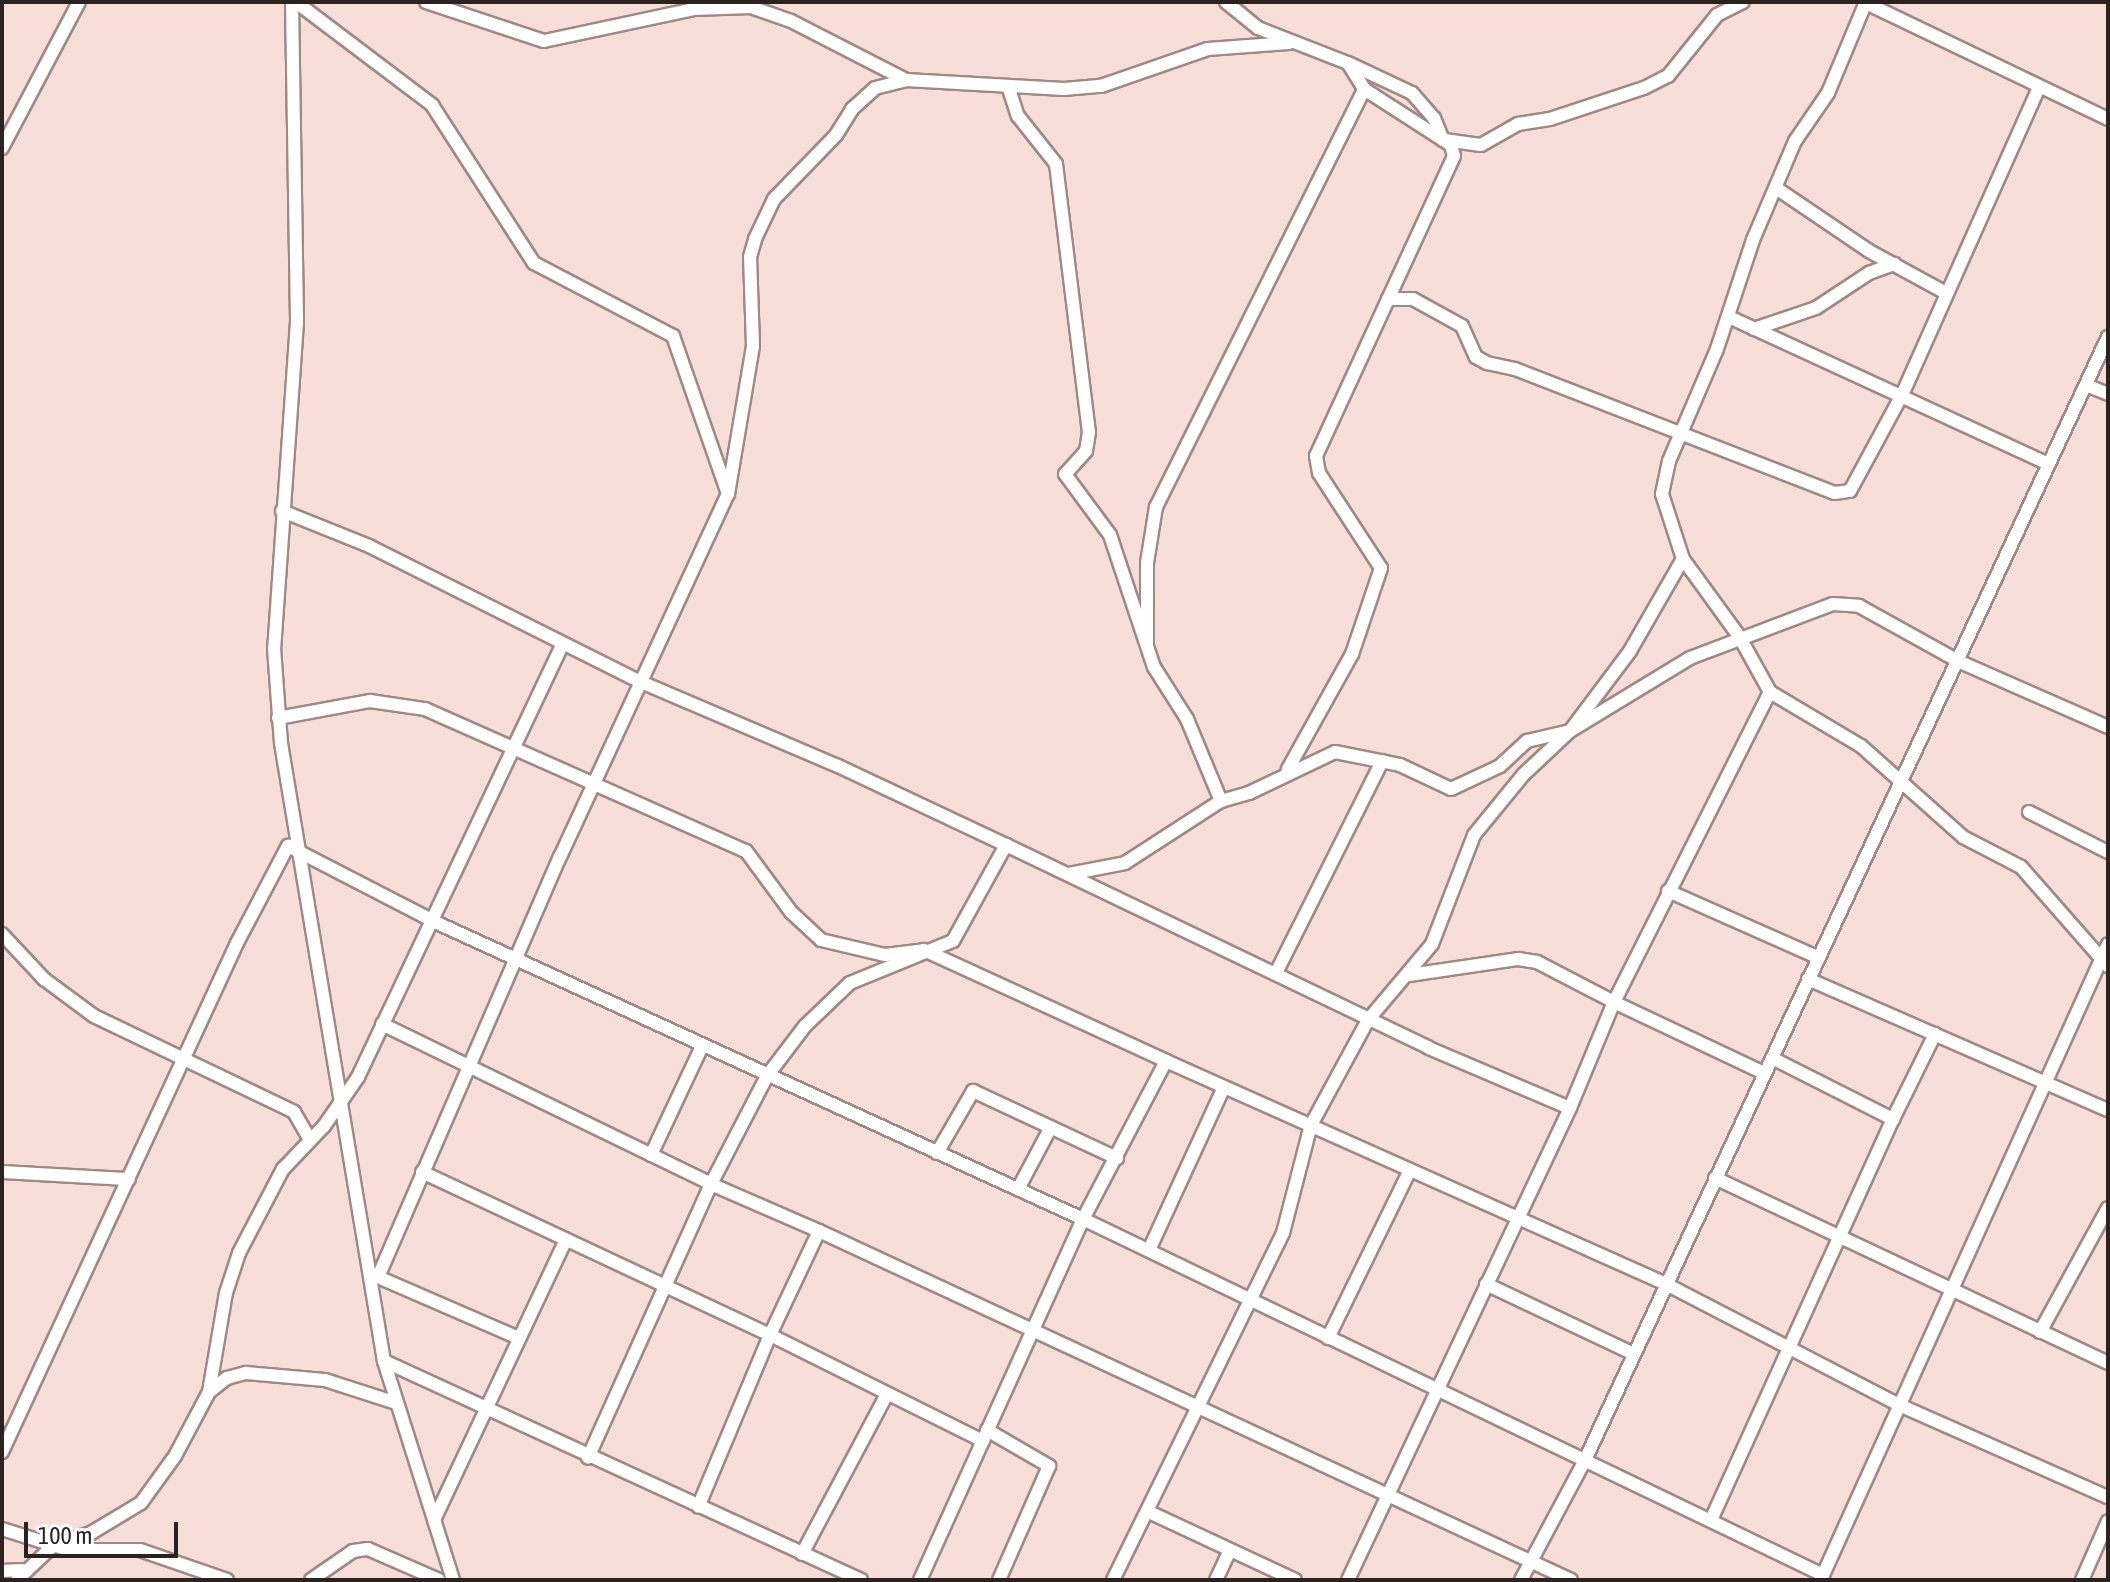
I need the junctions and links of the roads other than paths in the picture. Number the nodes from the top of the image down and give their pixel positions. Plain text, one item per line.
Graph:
1 (79, 2) edge
2 (294, 2) edge
3 (426, 2) edge
4 (1226, 2) edge
5 (1743, 2) edge
6 (1865, 2) edge
7 (1291, 43) junction
8 (1348, 63) junction
9 (906, 80) junction
10 (1008, 86) junction
11 (2039, 88) junction
12 (1364, 89) junction
13 (2108, 119) edge
14 (1443, 140) junction
15 (2, 148) edge
16 (1776, 188) junction
17 (1894, 264) junction
18 (1946, 293) junction
19 (1388, 299) junction
20 (1729, 317) junction
21 (1754, 329) junction
22 (2108, 337) edge
23 (2086, 385) junction
24 (2108, 394) edge
25 (1902, 395) junction
26 (1679, 435) junction
27 (2049, 464) junction
28 (728, 494) junction
29 (282, 511) junction
30 (1683, 559) junction
31 (1739, 636) junction
32 (562, 645) junction
33 (1147, 649) junction
34 (1960, 662) junction
35 (641, 682) junction
36 (1770, 692) junction
37 (278, 718) junction
38 (2108, 727) edge
39 (1570, 731) junction
40 (516, 749) junction
41 (1382, 761) junction
42 (1286, 771) junction
43 (1904, 783) junction
44 (596, 784) junction
45 (1221, 801) junction
46 (2029, 812) dead end
47 (1006, 845) junction
48 (2108, 852) edge
49 (301, 855) junction
50 (1069, 874) junction
51 (1668, 891) junction
52 (435, 922) junction
53 (2, 934) edge
54 (2108, 944) edge
55 (924, 950) junction
56 (517, 955) junction
57 (1819, 958) junction
58 (2104, 964) edge
59 (1276, 973) junction
60 (1410, 975) junction
61 (1808, 979) junction
62 (1614, 1002) junction
63 (1368, 1020) junction
64 (382, 1024) junction
65 (1935, 1034) junction
66 (702, 1046) junction
67 (1772, 1058) junction
68 (185, 1061) junction
69 (1166, 1061) junction
70 (467, 1066) junction
71 (1764, 1073) junction
72 (767, 1076) junction
73 (2047, 1084) junction
74 (1224, 1087) junction
75 (340, 1105) junction
76 (1570, 1108) junction
77 (2108, 1110) edge
78 (1893, 1119) junction
79 (1311, 1125) junction
80 (1051, 1127) junction
81 (310, 1140) junction
82 (937, 1153) junction
83 (651, 1155) junction
84 (1117, 1158) junction
85 (1410, 1170) junction
86 (2, 1172) edge
87 (422, 1172) junction
88 (1715, 1178) junction
89 (129, 1179) junction
90 (711, 1184) junction
91 (1018, 1189) junction
92 (2108, 1208) edge
93 (1083, 1219) junction
94 (1517, 1221) junction
95 (819, 1231) junction
96 (1843, 1237) junction
97 (566, 1239) junction
98 (1149, 1250) junction
99 (373, 1275) junction
100 (1664, 1283) junction
101 (1486, 1284) junction
102 (668, 1286) junction
103 (1954, 1290) junction
104 (1248, 1298) junction
105 (1033, 1330) junction
106 (2040, 1332) junction
107 (770, 1335) junction
108 (519, 1338) junction
109 (1328, 1338) junction
110 (1789, 1350) junction
111 (1632, 1353) junction
112 (384, 1361) junction
113 (2108, 1363) edge
114 (1434, 1389) junction
115 (209, 1392) junction
116 (887, 1394) junction
117 (396, 1403) junction
118 (1899, 1405) junction
119 (1194, 1407) junction
120 (484, 1411) junction
121 (985, 1436) junction
122 (2, 1452) edge
123 (588, 1458) junction
124 (1585, 1460) junction
125 (1387, 1494) junction
126 (2108, 1497) edge
127 (698, 1507) junction
128 (1149, 1512) junction
129 (434, 1520) junction
130 (1711, 1520) junction
131 (2108, 1521) edge
132 (2, 1529) edge
133 (54, 1545) junction
134 (1230, 1550) junction
135 (802, 1554) junction
136 (1530, 1561) junction
137 (2, 1571) edge
138 (20, 1575) edge
139 (1825, 1578) edge
140 (227, 1580) edge
141 (311, 1580) edge
142 (439, 1580) edge
143 (453, 1580) edge
144 (861, 1580) edge
145 (920, 1580) edge
146 (999, 1580) edge
147 (1113, 1580) edge
148 (1216, 1580) edge
149 (1295, 1580) edge
150 (1348, 1580) edge
151 (1521, 1580) edge
152 (1571, 1580) edge
153 (2082, 1580) edge

1 - 15 street
2 - 28 street
2 - 29 street
3 - 9 street
4 - 7 street
5 - 14 street
6 - 11 street
6 - 16 street
7 - 8 street
7 - 10 street
8 - 12 street
8 - 14 street
9 - 10 street
9 - 28 street
10 - 33 street
11 - 13 street
11 - 18 street
12 - 14 street
12 - 33 street
14 - 19 street
16 - 17 street
16 - 20 street
17 - 18 street
17 - 21 street
18 - 25 street
19 - 26 street
19 - 42 street
20 - 21 street
20 - 26 street
21 - 25 street
22 - 23 street
23 - 24 street
23 - 27 street
25 - 26 street
25 - 27 street
26 - 30 street
27 - 34 street
28 - 35 street
29 - 32 street
29 - 37 street
30 - 31 street
30 - 39 street
31 - 34 street
31 - 36 street
31 - 39 street
32 - 35 street
32 - 40 street
33 - 45 street
34 - 38 street
34 - 43 street
35 - 44 street
35 - 47 street
36 - 43 street
36 - 51 street
37 - 40 street
37 - 49 street
39 - 41 street
39 - 60 street
40 - 44 street
40 - 52 street
41 - 42 street
41 - 59 street
42 - 45 street
43 - 57 street
43 - 58 street
44 - 55 street
44 - 56 street
45 - 50 street
46 - 48 street
47 - 50 street
47 - 55 street
49 - 52 street
49 - 68 street
49 - 75 street
50 - 59 street
51 - 57 street
51 - 62 street
52 - 56 street
52 - 64 street
53 - 68 street
54 - 58 street
55 - 69 street
55 - 72 street
56 - 66 street
56 - 70 street
57 - 61 street
58 - 73 street
59 - 63 street
60 - 62 street
60 - 63 street
61 - 65 street
61 - 67 street
62 - 71 street
62 - 76 street
63 - 76 street
63 - 79 street
64 - 70 street
64 - 75 street
65 - 73 street
65 - 78 street
66 - 72 street
66 - 83 street
67 - 71 street
67 - 78 street
68 - 81 street
68 - 89 street
69 - 74 street
69 - 84 street
70 - 83 street
70 - 87 street
71 - 88 street
72 - 82 street
72 - 90 street
73 - 77 street
73 - 103 street
74 - 79 street
74 - 98 street
75 - 81 street
75 - 99 street
76 - 94 street
78 - 96 street
79 - 85 street
79 - 104 street
80 - 82 street
80 - 84 street
80 - 91 street
81 - 115 street
82 - 91 street
83 - 90 street
84 - 93 street
85 - 94 street
85 - 109 street
86 - 89 street
87 - 97 street
87 - 99 street
88 - 96 street
88 - 100 street
89 - 122 street
90 - 95 street
90 - 102 street
91 - 93 street
92 - 106 street
93 - 98 street
93 - 105 street
94 - 100 street
94 - 101 street
95 - 105 street
95 - 107 street
96 - 103 street
96 - 110 street
97 - 102 street
97 - 108 street
98 - 104 street
99 - 108 street
99 - 112 street
100 - 110 street
100 - 111 street
101 - 111 street
101 - 114 street
102 - 107 street
102 - 123 street
103 - 106 street
103 - 118 street
104 - 109 street
104 - 119 street
105 - 119 street
105 - 121 street
106 - 113 street
107 - 116 street
107 - 127 street
108 - 120 street
109 - 114 street
110 - 118 street
110 - 130 street
111 - 124 street
112 - 117 street
112 - 120 street
114 - 124 street
114 - 125 street
115 - 117 street
115 - 133 street
116 - 121 street
116 - 135 street
117 - 129 street
118 - 126 street
118 - 139 street
119 - 125 street
119 - 128 street
120 - 123 street
120 - 129 street
121 - 145 street
121 - 146 street
123 - 127 street
124 - 130 street
124 - 136 street
125 - 136 street
125 - 150 street
127 - 135 street
128 - 134 street
128 - 147 street
129 - 143 street
130 - 139 street
131 - 153 street
132 - 133 street
133 - 138 street
133 - 140 street
134 - 148 street
134 - 149 street
135 - 144 street
136 - 151 street
136 - 152 street
137 - 138 street
141 - 142 street

